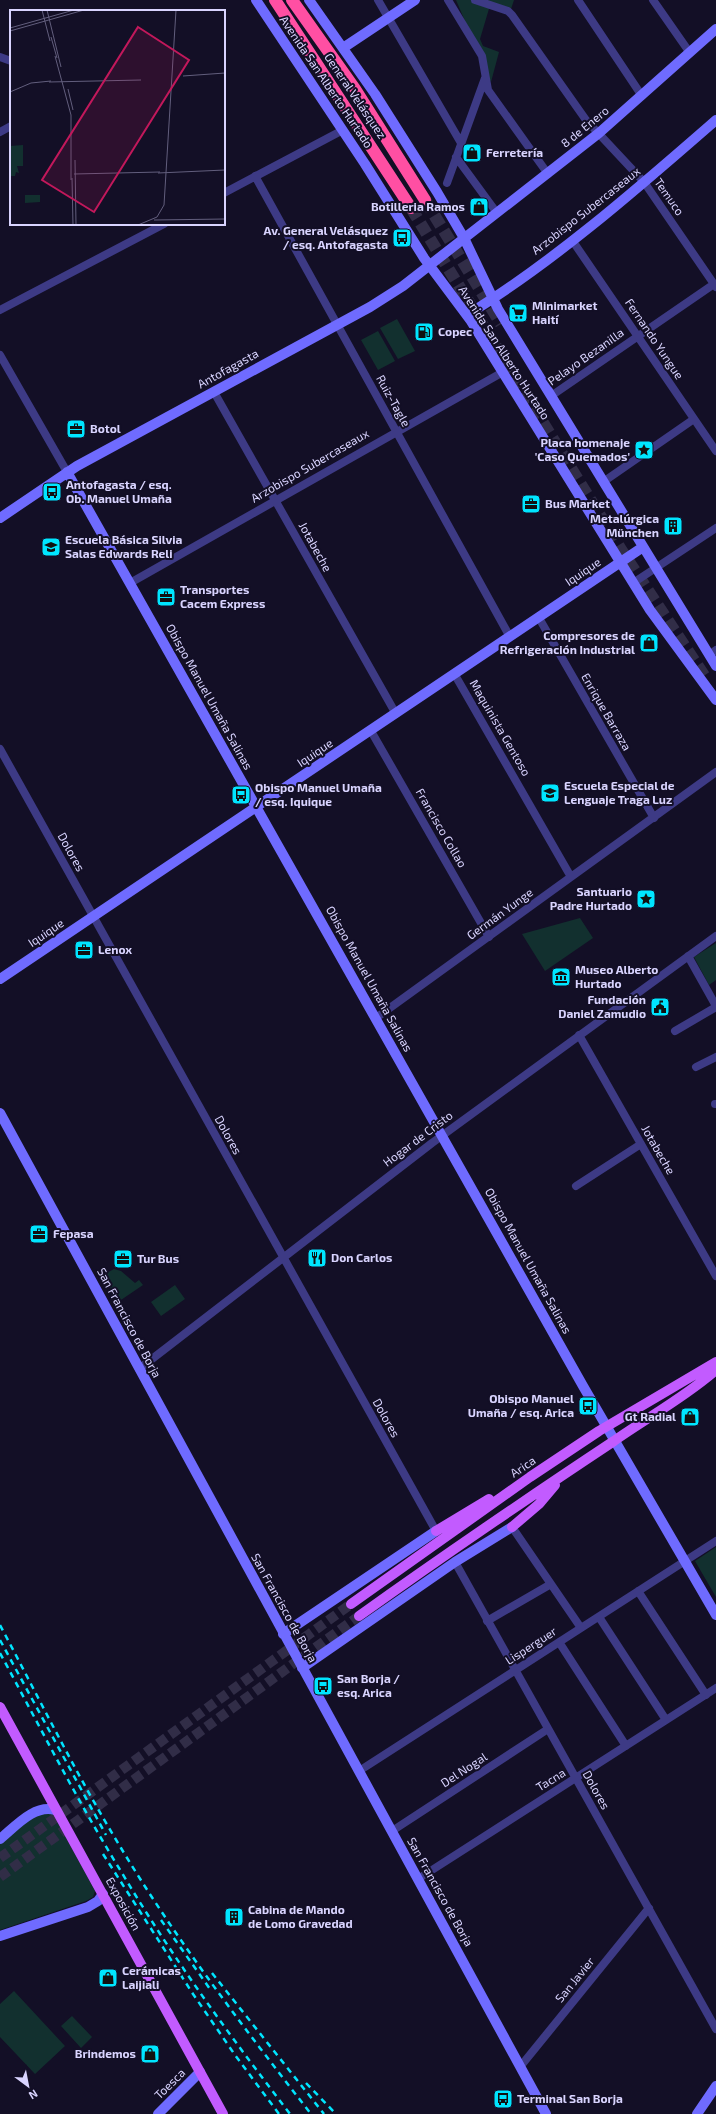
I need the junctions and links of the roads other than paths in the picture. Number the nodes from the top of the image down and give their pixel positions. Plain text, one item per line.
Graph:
1 (256, 0) edge
2 (275, 0) edge
3 (292, 0) edge
4 (308, 0) edge
5 (378, 0) edge
6 (415, 0) edge
7 (448, 0) edge
8 (475, 0) edge
9 (578, 0) edge
10 (653, 0) edge
11 (388, 18) junction
12 (716, 29) edge
13 (342, 48) junction
14 (690, 52) junction
15 (0, 57) edge
16 (10, 61) edge
17 (485, 78) junction
18 (642, 96) junction
19 (716, 120) edge
20 (10, 127) edge
21 (343, 130) junction
22 (0, 132) edge
23 (598, 134) junction
24 (461, 143) junction
25 (456, 157) junction
26 (548, 174) junction
27 (255, 176) junction
28 (644, 182) junction
29 (447, 184) dead end
30 (225, 192) edge
31 (425, 200) tunnel mouth
32 (411, 208) tunnel mouth
33 (497, 213) junction
34 (162, 225) edge
35 (464, 238) junction
36 (572, 240) junction
37 (429, 265) junction
38 (439, 277) junction
39 (412, 280) junction
40 (715, 285) edge
41 (493, 300) junction
42 (0, 310) edge
43 (467, 315) junction
44 (337, 324) junction
45 (638, 336) junction
46 (0, 354) edge
47 (502, 372) junction
48 (214, 392) junction
49 (551, 396) junction
50 (694, 419) junction
51 (397, 432) junction
52 (716, 451) edge
53 (67, 472) junction
54 (603, 482) junction
55 (275, 501) junction
56 (0, 518) edge
57 (716, 528) edge
58 (643, 547) junction
59 (620, 563) junction
60 (656, 568) junction
61 (130, 583) junction
62 (633, 583) junction
63 (539, 618) junction
64 (510, 637) junction
65 (713, 652) edge
66 (716, 666) edge
67 (455, 675) junction
68 (716, 700) edge
69 (396, 714) junction
70 (371, 731) junction
71 (0, 749) edge
72 (716, 772) edge
73 (256, 808) junction
74 (654, 818) junction
75 (572, 877) junction
76 (93, 917) junction
77 (490, 936) junction
78 (716, 936) edge
79 (688, 956) junction
80 (0, 979) edge
81 (713, 993) edge
82 (716, 1007) edge
83 (376, 1018) junction
84 (675, 1031) dead end
85 (579, 1035) junction
86 (716, 1056) edge
87 (696, 1067) dead end
88 (0, 1113) edge
89 (442, 1135) junction
90 (641, 1144) junction
91 (576, 1186) dead end
92 (283, 1258) junction
93 (716, 1276) edge
94 (716, 1362) edge
95 (140, 1370) junction
96 (716, 1370) edge
97 (607, 1427) junction
98 (615, 1440) junction
99 (563, 1475) junction
100 (530, 1478) junction
101 (512, 1527) junction
102 (436, 1532) junction
103 (716, 1541) edge
104 (455, 1562) junction
105 (685, 1562) junction
106 (551, 1584) junction
107 (638, 1591) junction
108 (351, 1604) tunnel mouth
109 (716, 1615) edge
110 (360, 1616) tunnel mouth
111 (598, 1617) junction
112 (487, 1621) junction
113 (581, 1628) junction
114 (283, 1634) junction
115 (559, 1642) junction
116 (302, 1668) junction
117 (515, 1670) junction
118 (716, 1688) edge
119 (706, 1695) junction
120 (0, 1707) edge
121 (666, 1720) junction
122 (548, 1730) junction
123 (626, 1746) junction
124 (359, 1771) junction
125 (576, 1778) junction
126 (55, 1810) junction
127 (392, 1831) junction
128 (0, 1839) edge
129 (418, 1879) junction
130 (103, 1894) junction
131 (649, 1908) junction
132 (0, 1936) edge
133 (716, 2029) edge
134 (520, 2067) junction
135 (200, 2072) junction
136 (716, 2086) edge
137 (158, 2114) edge
138 (223, 2114) edge
139 (546, 2114) edge
140 (697, 2114) edge

1 - 21 street, Avenida San Alberto Hurtado
2 - 32 highway, General Velásquez
3 - 31 highway, General Velásquez
4 - 13 street, Avenida San Alberto Hurtado
5 - 11 street
6 - 11 street
7 - 17 street
8 - 23 street, Temuco
9 - 18 street
10 - 14 street
11 - 13 street
11 - 24 street
12 - 14 street, 8 de Enero
13 - 35 street, Avenida San Alberto Hurtado
14 - 18 street, 8 de Enero
15 - 16 street
17 - 24 street
17 - 26 street
18 - 23 street, 8 de Enero
19 - 28 street, Arzobispo Subercaseaux
20 - 22 street
21 - 27 street
21 - 37 street, Avenida San Alberto Hurtado
23 - 26 street, 8 de Enero
23 - 28 street, Temuco
24 - 25 street
25 - 29 street
25 - 33 street
26 - 33 street, 8 de Enero
27 - 30 street
27 - 44 street, Ruiz-Tagle
28 - 36 street, Arzobispo Subercaseaux
28 - 40 street, Temuco
33 - 35 street, 8 de Enero
34 - 42 street
35 - 37 street, Antofagasta
35 - 41 street, Avenida San Alberto Hurtado
36 - 41 street, Arzobispo Subercaseaux
36 - 45 street, Fernando Yungue
37 - 38 street, Avenida San Alberto Hurtado
37 - 39 street, Antofagasta
38 - 39 street
38 - 43 street, Avenida San Alberto Hurtado
39 - 44 street, Antofagasta
40 - 45 street, Pelayo Bezanilla
41 - 43 street, Arzobispo Subercaseaux
41 - 49 street, Avenida San Alberto Hurtado
43 - 47 street, Avenida San Alberto Hurtado
44 - 48 street, Antofagasta
44 - 51 street, Ruiz-Tagle
45 - 49 street, Pelayo Bezanilla
45 - 50 street, Fernando Yungue
46 - 53 street, Obispo Manuel Umaña Salinas
47 - 51 street, Arzobispo Subercaseaux
47 - 59 street, Avenida San Alberto Hurtado
48 - 53 street, Antofagasta
48 - 55 street, Jotabeche
49 - 54 street, Avenida San Alberto Hurtado
50 - 52 street, Fernando Yungue
50 - 54 street
51 - 55 street, Arzobispo Subercaseaux
51 - 64 street, Ruiz-Tagle
53 - 56 street, Antofagasta
53 - 61 street, Obispo Manuel Umaña Salinas
54 - 58 street, Avenida San Alberto Hurtado
55 - 61 street, Arzobispo Subercaseaux
55 - 69 street, Jotabeche
57 - 60 street
58 - 59 street, Iquique
58 - 60 street, Avenida San Alberto Hurtado
59 - 62 street, Avenida San Alberto Hurtado
59 - 63 street, Iquique
60 - 62 street
60 - 65 street, Avenida San Alberto Hurtado
61 - 73 street, Obispo Manuel Umaña Salinas
62 - 68 street, Avenida San Alberto Hurtado
63 - 64 street, Iquique
63 - 74 street, Enrique Barraza
64 - 67 street, Iquique
65 - 66 street, Avenida San Alberto Hurtado
67 - 69 street, Iquique
67 - 75 street, Maquinista Gentoso
69 - 70 street, Iquique
70 - 73 street, Iquique
70 - 77 street, Francisco Collao
71 - 76 street, Dolores
72 - 74 street, Germán Yunge
73 - 76 street, Iquique
73 - 83 street, Obispo Manuel Umaña Salinas
74 - 75 street, Germán Yunge
75 - 77 street, Germán Yunge
76 - 80 street, Iquique
76 - 92 street, Dolores
77 - 83 street, Germán Yunge
78 - 79 street, Hogar de Cristo
79 - 81 street
79 - 85 street, Hogar de Cristo
81 - 82 street
82 - 84 street
83 - 89 street, Obispo Manuel Umaña Salinas
85 - 89 street, Hogar de Cristo
85 - 90 street, Jotabeche
86 - 87 street
88 - 95 street, San Francisco de Borja
89 - 92 street, Hogar de Cristo
89 - 97 street, Obispo Manuel Umaña Salinas
90 - 91 street
90 - 93 street, Jotabeche
92 - 95 street, Hogar de Cristo
92 - 102 street, Dolores
94 - 97 main road, Arica
95 - 114 street, San Francisco de Borja
96 - 98 main road
97 - 98 street, Obispo Manuel Umaña Salinas
97 - 100 main road, Arica
98 - 99 main road
98 - 105 street, Obispo Manuel Umaña Salinas
99 - 101 main road
99 - 110 main road
100 - 102 main road
100 - 108 main road, Arica
101 - 104 street
101 - 106 street
102 - 114 street
103 - 105 street, Lisperguer
104 - 112 street, Dolores
104 - 116 street
105 - 107 street, Lisperguer
105 - 109 street, Obispo Manuel Umaña Salinas
106 - 112 street
106 - 113 street
107 - 111 street, Lisperguer
107 - 119 street
111 - 113 street, Lisperguer
111 - 121 street
112 - 117 street, Dolores
113 - 115 street, Lisperguer
114 - 116 street, San Francisco de Borja
115 - 117 street, Lisperguer
115 - 123 street
116 - 124 street, San Francisco de Borja
117 - 122 street, Dolores
117 - 124 street, Lisperguer
118 - 119 street, Tacna
119 - 121 street, Tacna
120 - 126 main road, Exposición
121 - 123 street, Tacna
122 - 125 street, Dolores
122 - 127 street, Del Nogal
123 - 125 street, Tacna
124 - 127 street, San Francisco de Borja
125 - 129 street, Tacna
125 - 131 street, Dolores
126 - 128 street
126 - 130 main road, Exposición
127 - 129 street, San Francisco de Borja
129 - 134 street, San Francisco de Borja
130 - 132 street
130 - 135 main road, Exposición
131 - 133 street, Dolores
131 - 134 street, San Javier
134 - 139 street, San Francisco de Borja
135 - 137 street, Toesca
135 - 138 main road, Exposición
136 - 140 street

